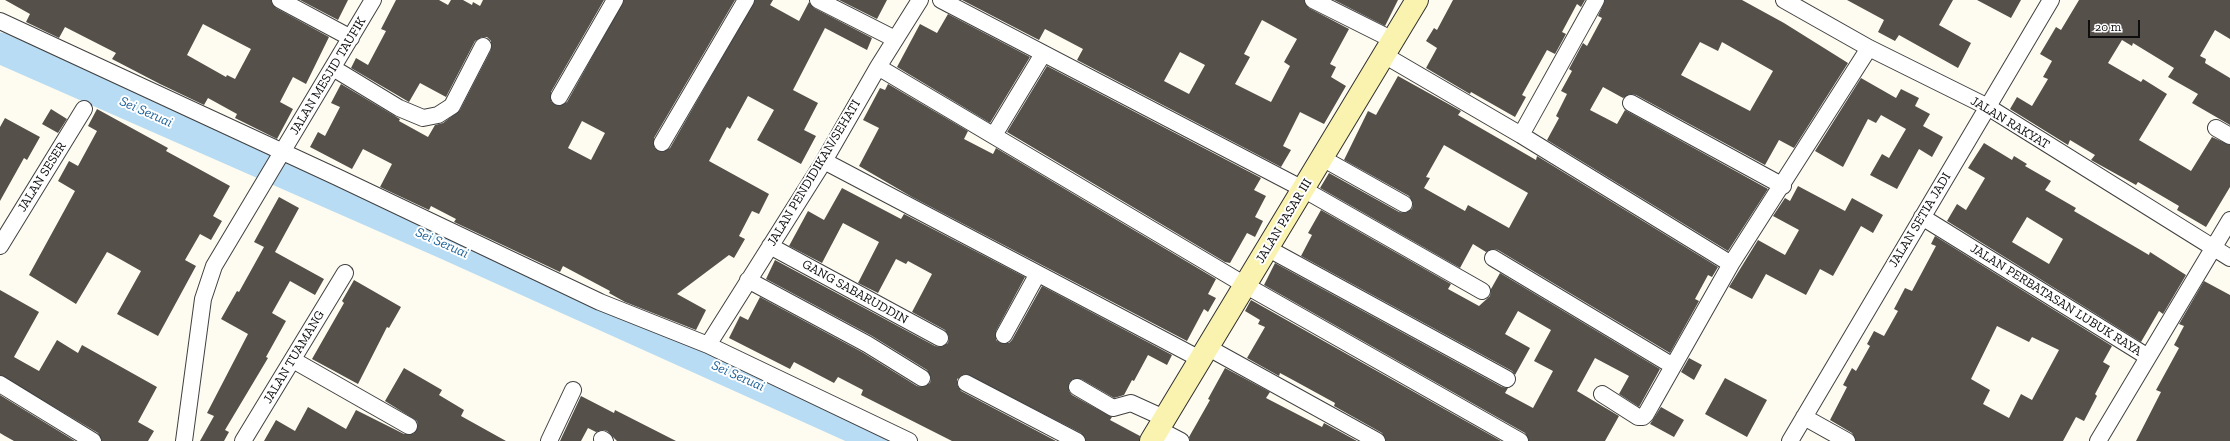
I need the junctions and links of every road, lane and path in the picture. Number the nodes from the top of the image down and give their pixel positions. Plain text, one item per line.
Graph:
1 (280, 0) edge
2 (373, 0) edge
3 (615, 0) edge
4 (746, 0) edge
5 (818, 0) edge
6 (920, 0) edge
7 (941, 0) edge
8 (1313, 0) edge
9 (1417, 0) edge
10 (1596, 0) edge
11 (1784, 0) edge
12 (2051, 0) edge
13 (0, 21) edge
14 (351, 38) junction
15 (894, 39) junction
16 (483, 46) dead end
17 (1388, 48) junction
18 (1869, 48) junction
19 (1043, 54) junction
20 (878, 67) junction
21 (333, 68) junction
22 (559, 97) dead end
23 (1631, 102) dead end
24 (1988, 107) junction
25 (84, 109) dead end
26 (994, 135) junction
27 (1520, 135) junction
28 (662, 143) dead end
29 (280, 157) junction
30 (1322, 158) junction
31 (824, 161) junction
32 (1783, 186) junction
33 (1303, 189) junction
34 (1404, 204) dead end
35 (1922, 217) junction
36 (2230, 220) edge
37 (6, 223) edge
38 (0, 246) edge
39 (770, 246) junction
40 (1267, 248) junction
41 (2213, 248) junction
42 (1493, 258) dead end
43 (2230, 258) edge
44 (1731, 264) junction
45 (345, 273) dead end
46 (1037, 275) junction
47 (748, 280) junction
48 (1245, 284) junction
49 (1482, 291) dead end
50 (1004, 335) dead end
51 (940, 338) dead end
52 (708, 345) junction
53 (1204, 353) junction
54 (2148, 357) junction
55 (293, 360) junction
56 (1674, 366) junction
57 (922, 378) dead end
58 (1507, 379) dead end
59 (966, 383) dead end
60 (0, 384) edge
61 (1077, 387) dead end
62 (573, 390) dead end
63 (1602, 394) dead end
64 (1804, 417) junction
65 (409, 426) dead end
66 (1158, 429) edge
67 (93, 441) edge
68 (184, 441) edge
69 (243, 441) edge
70 (548, 441) edge
71 (909, 441) edge
72 (1078, 441) edge
73 (1181, 441) edge
74 (1377, 441) edge
75 (1520, 441) edge
76 (1790, 441) edge
77 (1847, 441) edge
78 (2098, 441) edge

1 - 14 street
2 - 14 street, JALAN MESJID TAUFIK
3 - 22 street
4 - 28 street
5 - 15 street
6 - 15 street, JALAN PENDIDIKAN/SEHATI
7 - 19 street
8 - 17 street
9 - 17 street, JALAN PASAR III
10 - 27 street
11 - 18 street, JALAN RAKYAT
12 - 24 street, JALAN SETIA JADI
13 - 29 street
14 - 21 street, JALAN MESJID TAUFIK
15 - 20 street, JALAN PENDIDIKAN/SEHATI
16 - 21 street
17 - 27 street
17 - 30 street, JALAN PASAR III
18 - 24 street, JALAN RAKYAT
18 - 32 street
19 - 26 street
19 - 33 street
20 - 26 street
20 - 31 street, JALAN PENDIDIKAN/SEHATI
21 - 29 street, JALAN MESJID TAUFIK
23 - 32 street
24 - 35 street, JALAN SETIA JADI
24 - 41 street, JALAN RAKYAT
25 - 37 street, JALAN SESER
26 - 48 street
27 - 44 street
29 - 52 street
29 - 68 street, JALAN MESJID TAUFIK
30 - 33 street, JALAN PASAR III
30 - 34 street
31 - 39 street, JALAN PENDIDIKAN/SEHATI
31 - 46 street
32 - 44 street
33 - 40 street, JALAN PASAR III
33 - 49 street
35 - 54 street, JALAN PERBATASAN LUBUK RAYA
35 - 64 street, JALAN SETIA JADI
36 - 41 street
37 - 38 street, JALAN SESER
39 - 47 street, JALAN PENDIDIKAN/SEHATI
39 - 51 street, GANG SABARUDDIN
40 - 48 street, JALAN PASAR III
40 - 58 street
41 - 43 street, JALAN RAKYAT
41 - 54 street
42 - 56 street
44 - 56 street
45 - 55 street, JALAN TUAMANG
46 - 50 street
46 - 53 street
47 - 52 street, JALAN PENDIDIKAN/SEHATI
47 - 57 street
48 - 53 street, JALAN PASAR III
48 - 75 street
52 - 71 street
53 - 66 street, JALAN PASAR III
53 - 74 street
54 - 78 street, JALAN PERBATASAN LUBUK RAYA
55 - 65 street
55 - 69 street, JALAN TUAMANG
56 - 63 street
59 - 72 street
60 - 67 street
61 - 66 street
62 - 70 street
64 - 76 street, JALAN SETIA JADI
64 - 77 street
66 - 73 street

